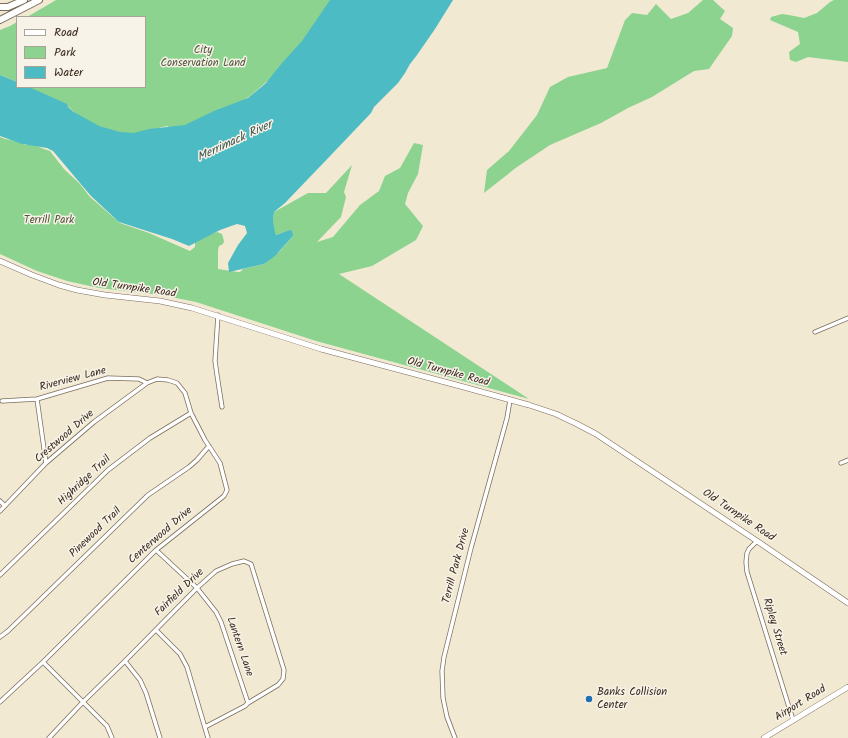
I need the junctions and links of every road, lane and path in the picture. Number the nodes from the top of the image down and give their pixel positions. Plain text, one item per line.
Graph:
1 (24, 0) edge
2 (39, 0) edge
3 (0, 7) edge
4 (0, 20) edge
5 (0, 261) edge
6 (218, 315) junction
7 (848, 318) edge
8 (815, 332) dead end
9 (147, 383) junction
10 (37, 399) junction
11 (510, 400) junction
12 (2, 401) dead end
13 (222, 407) dead end
14 (191, 413) junction
15 (209, 446) junction
16 (848, 460) edge
17 (46, 463) junction
18 (841, 464) dead end
19 (0, 501) edge
20 (5, 506) junction
21 (0, 510) edge
22 (757, 541) junction
23 (156, 550) junction
24 (0, 575) edge
25 (197, 588) junction
26 (848, 603) edge
27 (156, 630) junction
28 (0, 637) edge
29 (125, 661) junction
30 (43, 662) junction
31 (848, 687) edge
32 (1, 699) edge
33 (83, 702) junction
34 (248, 703) junction
35 (793, 720) junction
36 (205, 727) junction
37 (49, 738) edge
38 (112, 738) edge
39 (160, 738) edge
40 (208, 738) edge
41 (455, 738) edge
42 (764, 738) edge

1 - 3 highway
2 - 4 highway
5 - 6 street, Old Turnpike Road
6 - 11 street, Old Turnpike Road
6 - 13 street
7 - 8 street
9 - 10 street, Riverview Lane
9 - 14 street, Centerwood Drive
9 - 17 street, Crestwood Drive
10 - 12 street, Riverview Lane
10 - 17 street
11 - 22 street, Old Turnpike Road
11 - 41 street, Terrill Park Drive
14 - 15 street, Centerwood Drive
14 - 24 street, Highridge Trail
15 - 23 street, Centerwood Drive
15 - 28 street, Pinewood Trail
16 - 18 street
17 - 20 street, Crestwood Drive
19 - 20 street
20 - 21 street, Crestwood Drive
22 - 26 street, Old Turnpike Road
22 - 35 street, Ripley Street
23 - 25 street, Lantern Lane
23 - 30 street, Centerwood Drive
25 - 27 street, Fairfield Drive
25 - 34 street, Lantern Lane
25 - 34 street, Fairfield Drive
27 - 29 street, Fairfield Drive
27 - 36 street
29 - 33 street, Fairfield Drive
29 - 39 street
30 - 32 street, Centerwood Drive
30 - 33 street
31 - 35 street, Airport Road
33 - 37 street, Fairfield Drive
33 - 38 street
34 - 36 street, Fairfield Drive
35 - 42 street, Airport Road
36 - 40 street

